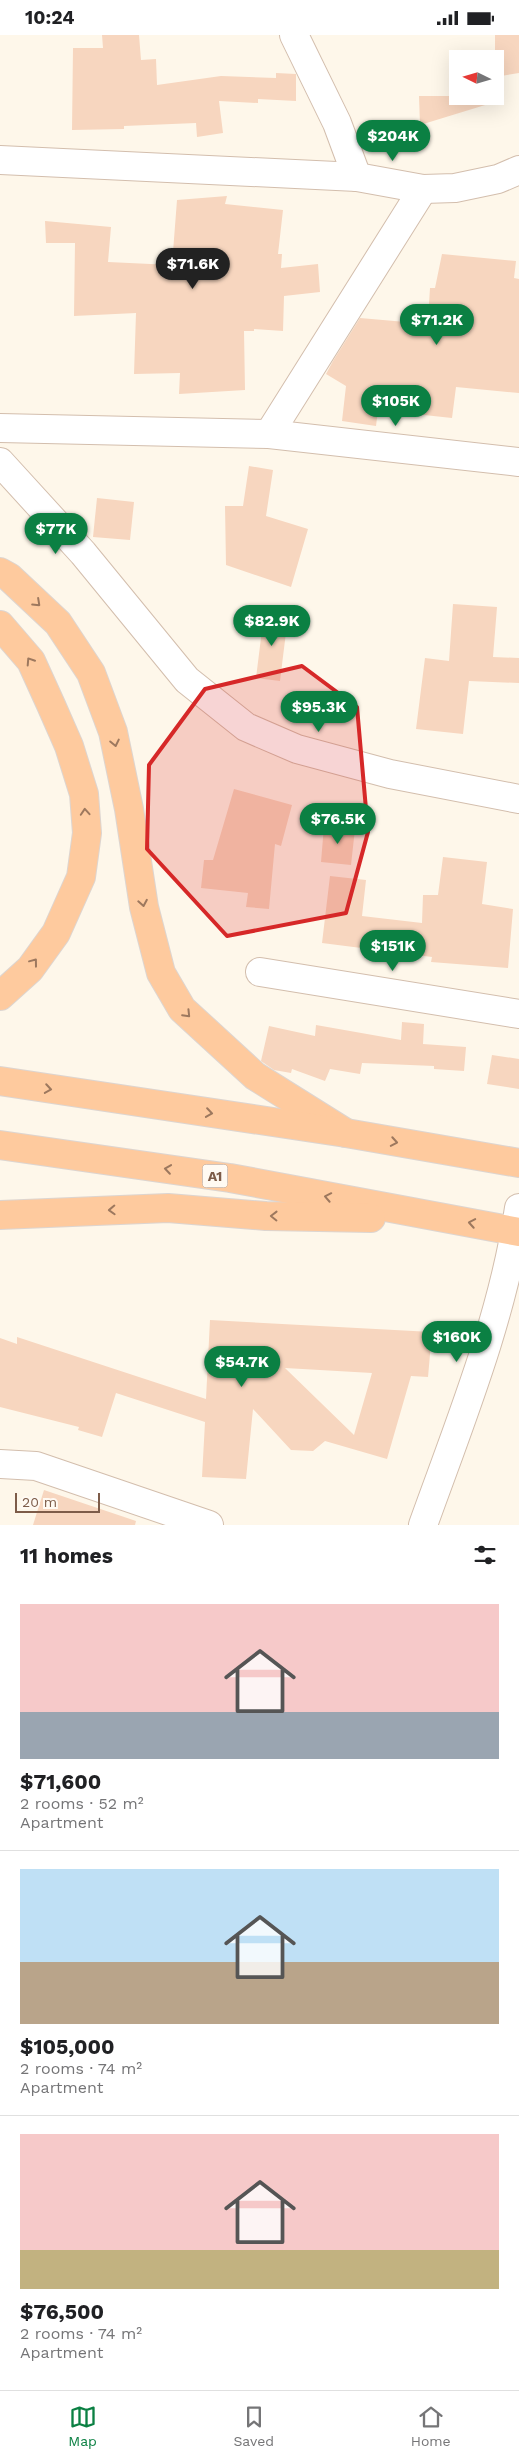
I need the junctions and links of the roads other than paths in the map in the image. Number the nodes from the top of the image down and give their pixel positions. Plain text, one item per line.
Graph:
1 (294, 35) edge
2 (0, 160) edge
3 (519, 170) edge
4 (357, 177) junction
5 (423, 189) junction
6 (0, 428) edge
7 (269, 435) junction
8 (0, 462) edge
9 (519, 462) edge
10 (0, 572) edge
11 (0, 625) edge
12 (519, 799) edge
13 (260, 971) dead end
14 (0, 997) edge
15 (519, 1014) edge
16 (0, 1081) edge
17 (346, 1133) junction
18 (0, 1145) edge
19 (519, 1163) edge
20 (0, 1215) edge
21 (428, 1215) junction
22 (518, 1223) edge
23 (0, 1464) edge
24 (209, 1525) edge
25 (423, 1525) edge

1 - 4 street
2 - 4 street
3 - 5 street
4 - 5 street
5 - 7 street
6 - 7 street
7 - 9 street
8 - 12 street
10 -> 17 highway
14 -> 11 highway
13 - 15 street
16 -> 17 highway
17 -> 19 highway
21 -> 18 highway, A1
21 -> 20 highway
22 -> 21 highway, A1
22 - 25 street
23 - 24 street

